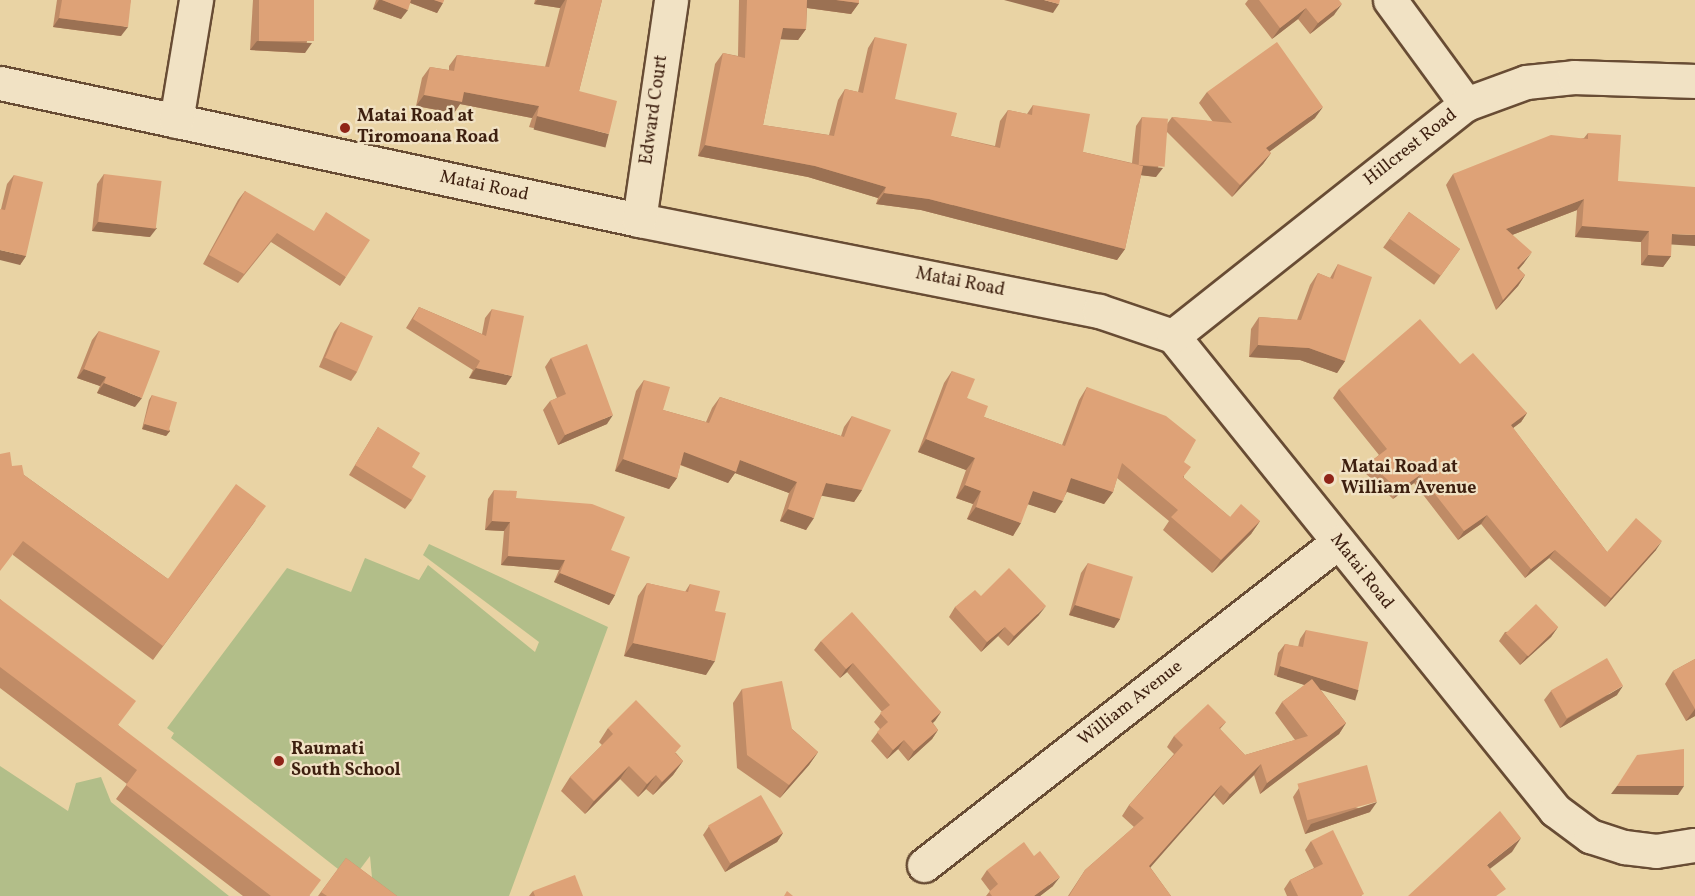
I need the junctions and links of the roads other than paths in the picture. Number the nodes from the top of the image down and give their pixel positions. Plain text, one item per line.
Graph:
1 (196, 0) edge
2 (671, 0) edge
3 (1390, 0) edge
4 (1695, 81) edge
5 (0, 83) edge
6 (1466, 104) junction
7 (176, 122) junction
8 (639, 220) junction
9 (1173, 336) junction
10 (1338, 542) junction
11 (1695, 845) edge
12 (924, 865) dead end

1 - 7 street
2 - 8 street, Edward Court
3 - 6 street
4 - 6 street, Hillcrest Road
5 - 7 street, Matai Road
6 - 9 street, Hillcrest Road
7 - 8 street, Matai Road
8 - 9 street, Matai Road
9 - 10 street, Matai Road
10 - 11 street, Matai Road
10 - 12 street, William Avenue

